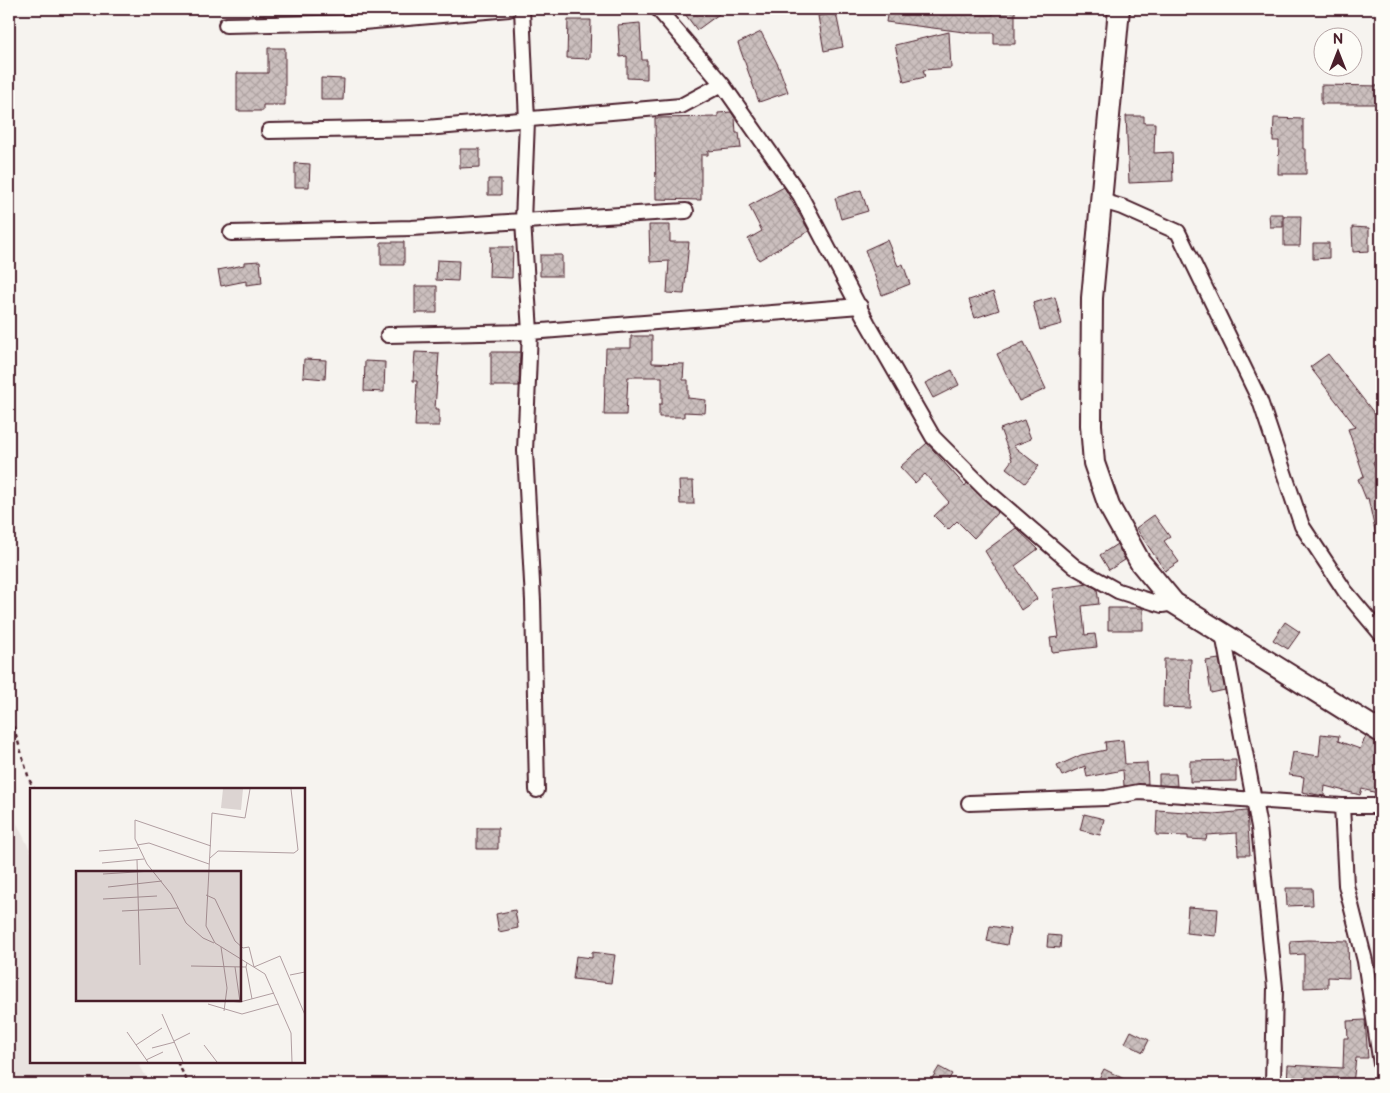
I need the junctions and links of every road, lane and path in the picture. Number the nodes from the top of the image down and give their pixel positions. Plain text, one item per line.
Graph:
1 (509, 9) edge
2 (522, 9) edge
3 (658, 9) edge
4 (1119, 9) edge
5 (226, 24) dead end
6 (722, 84) junction
7 (527, 121) junction
8 (269, 131) dead end
9 (1102, 201) junction
10 (686, 211) dead end
11 (523, 221) junction
12 (231, 233) dead end
13 (860, 306) junction
14 (530, 332) junction
15 (388, 335) dead end
16 (1174, 604) junction
17 (1223, 634) junction
18 (1381, 634) edge
19 (9, 711) edge
20 (1381, 732) edge
21 (34, 788) edge
22 (537, 790) dead end
23 (1253, 798) junction
24 (969, 803) dead end
25 (1342, 806) junction
26 (1381, 806) edge
27 (178, 1063) edge
28 (1381, 1064) edge
29 (189, 1084) edge
30 (1272, 1084) edge

1 - 5 street
2 - 7 street
3 - 6 street
4 - 9 street
6 - 7 street
6 - 13 street
7 - 8 street
7 - 11 street
9 - 16 street
9 - 18 street
10 - 11 street
11 - 12 street
11 - 14 street
13 - 14 street
13 - 16 street
14 - 15 street
14 - 22 street
16 - 17 street
17 - 20 street
17 - 23 street
19 - 21 path
23 - 24 street
23 - 25 street
23 - 30 street
25 - 26 street
25 - 28 street
27 - 29 path

